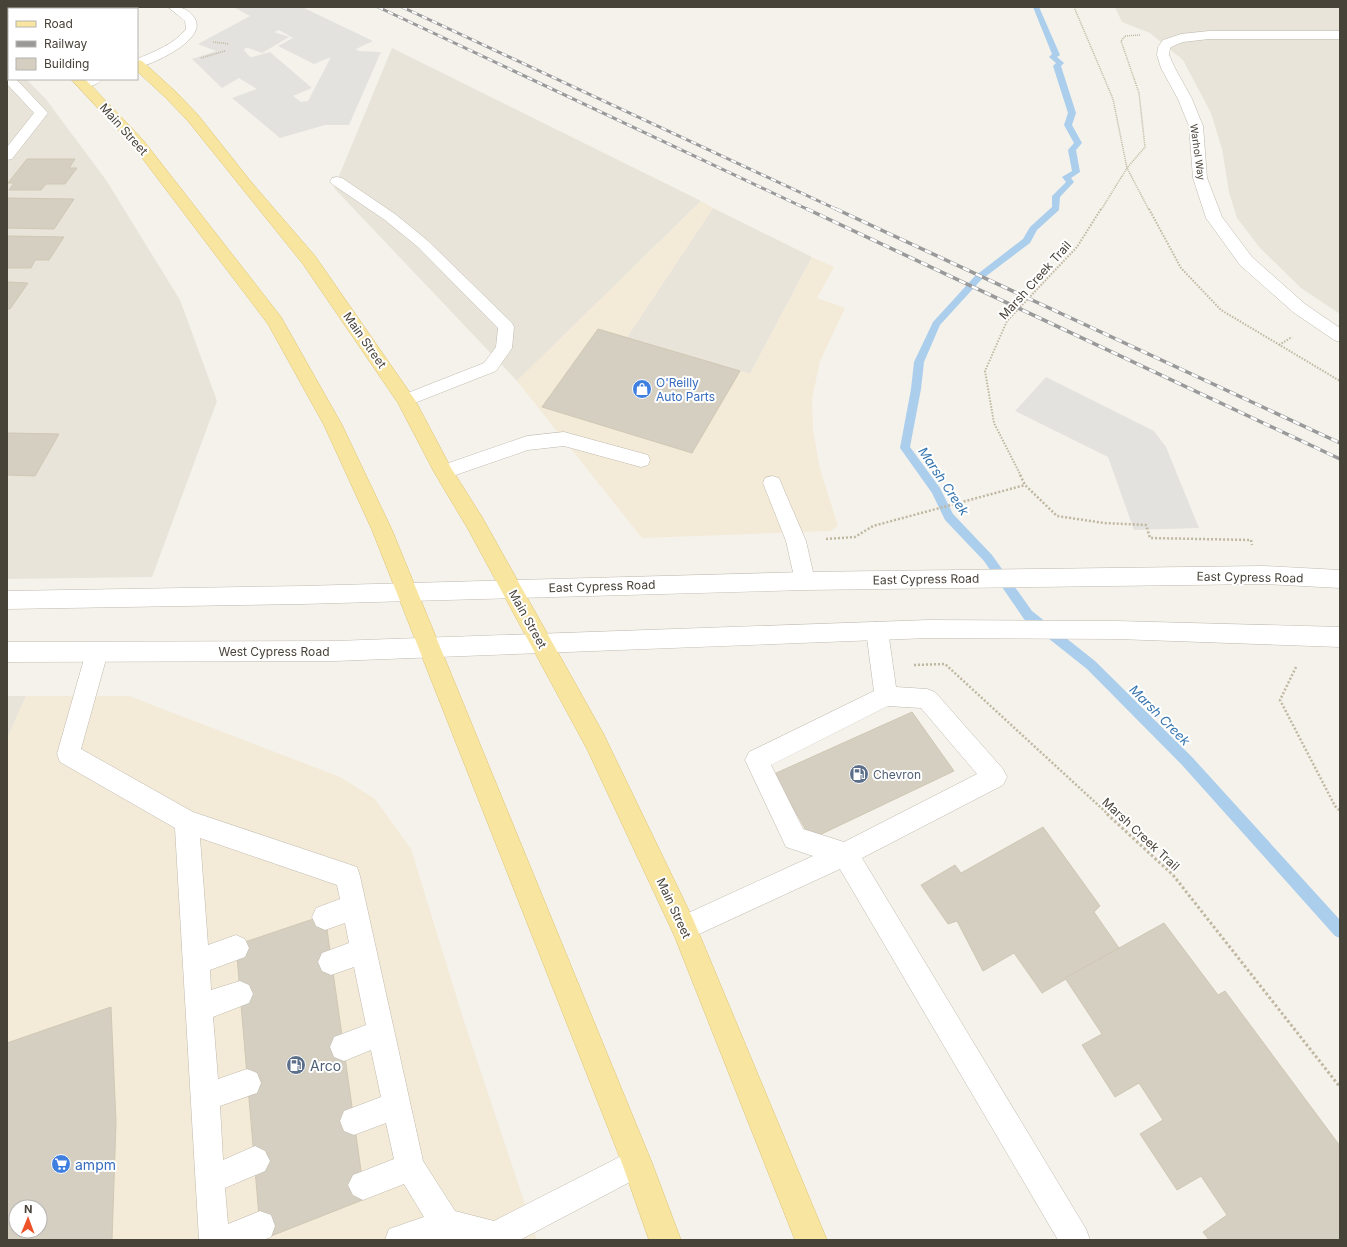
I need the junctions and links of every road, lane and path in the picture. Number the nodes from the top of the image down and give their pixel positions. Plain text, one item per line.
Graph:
1 (174, 7) edge
2 (1074, 7) edge
3 (1340, 35) edge
4 (138, 63) edge
5 (138, 65) edge
6 (10, 80) edge
7 (86, 81) edge
8 (7, 156) edge
9 (337, 181) dead end
10 (1340, 336) edge
11 (406, 400) junction
12 (641, 460) dead end
13 (444, 472) junction
14 (772, 483) dead end
15 (1025, 485) junction
16 (796, 541) junction
17 (1264, 575) junction
18 (1340, 579) edge
19 (804, 581) junction
20 (511, 589) junction
21 (407, 592) junction
22 (7, 600) edge
23 (877, 631) junction
24 (1287, 634) junction
25 (1340, 637) edge
26 (541, 643) junction
27 (428, 647) junction
28 (7, 652) edge
29 (96, 652) junction
30 (882, 666) junction
31 (886, 696) junction
32 (1340, 811) edge
33 (187, 822) junction
34 (845, 854) junction
35 (354, 907) junction
36 (325, 917) dead end
37 (684, 928) junction
38 (236, 948) dead end
39 (364, 951) junction
40 (196, 962) junction
41 (332, 962) dead end
42 (240, 994) dead end
43 (199, 1008) junction
44 (381, 1033) junction
45 (344, 1047) dead end
46 (247, 1083) dead end
47 (1340, 1087) edge
48 (205, 1097) junction
49 (397, 1105) junction
50 (354, 1121) dead end
51 (255, 1161) dead end
52 (637, 1163) junction
53 (410, 1167) junction
54 (210, 1180) junction
55 (363, 1185) dead end
56 (260, 1226) dead end
57 (445, 1232) edge
58 (214, 1240) edge
59 (225, 1240) edge
60 (400, 1240) edge
61 (665, 1240) edge
62 (811, 1240) edge
63 (1076, 1240) edge

1 - 4 lane
2 - 15 path, Marsh Creek Trail
3 - 10 street, Warhol Way
5 - 11 main road, Main Street
6 - 8 lane
7 - 21 main road, Main Street
9 - 11 lane
11 - 13 main road, Main Street
12 - 13 lane
13 - 20 main road, Main Street
14 - 16 lane
15 - 16 path
15 - 17 path, Marsh Creek Trail
16 - 19 lane
17 - 18 street, East Cypress Road
17 - 19 street, East Cypress Road
19 - 20 street, East Cypress Road
20 - 21 street
20 - 26 main road, Main Street
21 - 22 street
21 - 27 main road, Main Street
23 - 24 street
23 - 26 street
23 - 30 lane
24 - 25 street
24 - 32 path
26 - 27 street, West Cypress Road
26 - 37 main road, Main Street
27 - 29 street, West Cypress Road
27 - 52 main road, Main Street
28 - 29 street, West Cypress Road
29 - 33 lane
30 - 31 lane
30 - 47 path, Marsh Creek Trail
31 - 34 lane
31 - 34 lane
33 - 35 lane
33 - 40 lane
34 - 37 lane
34 - 63 lane
35 - 36 lane
35 - 39 lane
37 - 62 main road, Main Street
38 - 40 lane
39 - 41 lane
39 - 44 lane
40 - 43 lane
42 - 43 lane
43 - 48 lane
44 - 45 lane
44 - 49 lane
46 - 48 lane
48 - 54 lane
49 - 50 lane
49 - 53 lane
51 - 54 lane
52 - 57 lane
52 - 61 main road, Main Street
53 - 55 lane
53 - 57 lane
54 - 58 lane
56 - 59 lane
57 - 60 lane

